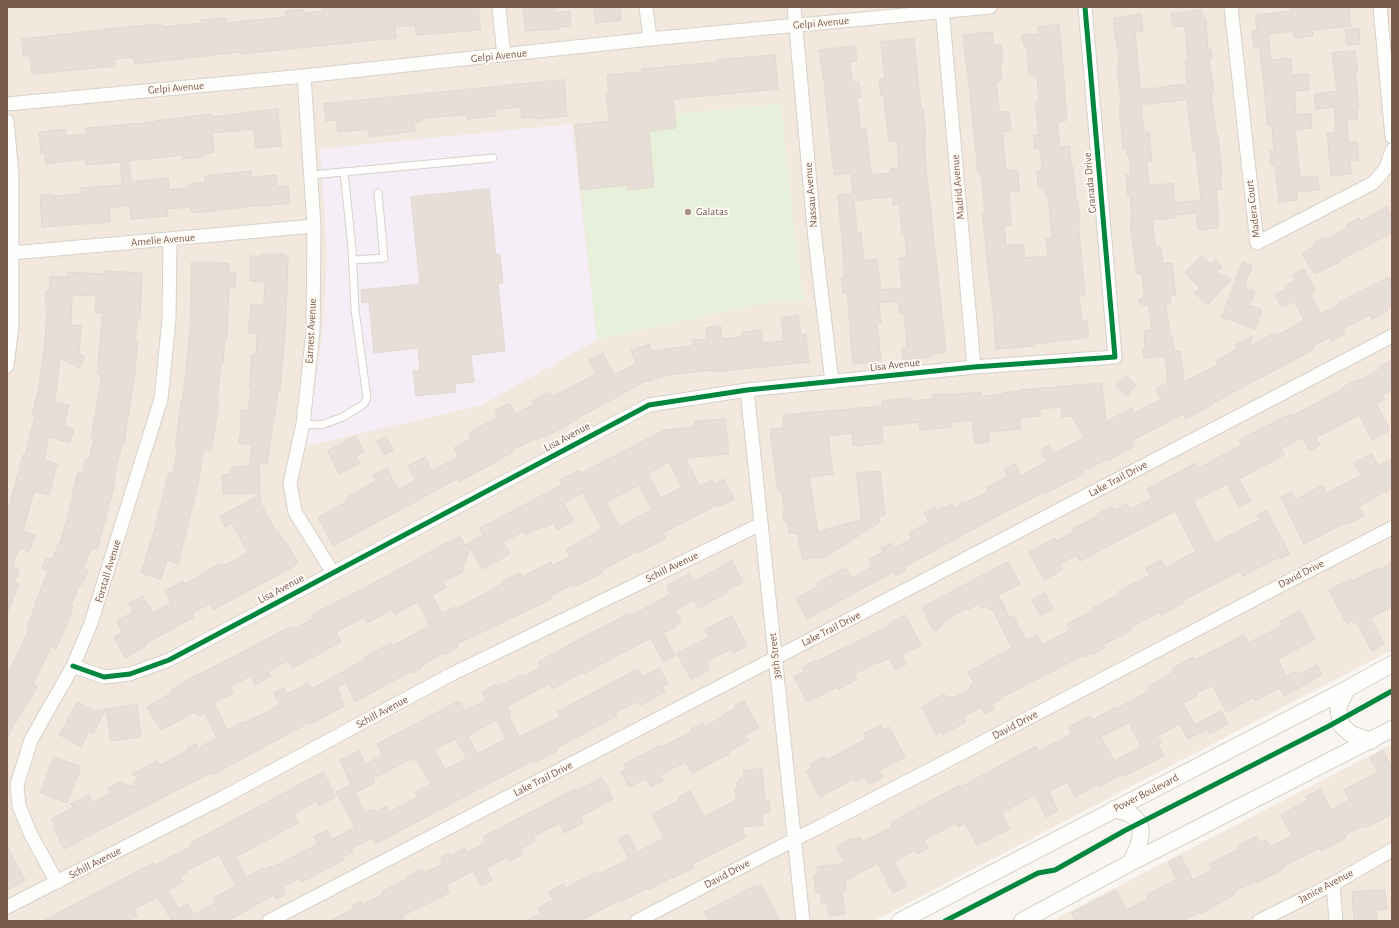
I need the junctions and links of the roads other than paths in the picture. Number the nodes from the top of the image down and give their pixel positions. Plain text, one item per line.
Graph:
1 (499, 7) edge
2 (646, 7) edge
3 (794, 7) edge
4 (990, 7) edge
5 (1085, 7) edge
6 (1231, 7) edge
7 (1380, 7) edge
8 (943, 10) edge
9 (796, 25) junction
10 (650, 39) junction
11 (504, 55) junction
12 (304, 76) junction
13 (7, 104) edge
14 (7, 120) edge
15 (1392, 137) edge
16 (1392, 150) edge
17 (493, 158) dead end
18 (344, 172) junction
19 (311, 175) junction
20 (378, 194) dead end
21 (314, 226) junction
22 (170, 240) junction
23 (12, 254) junction
24 (353, 260) junction
25 (1392, 336) edge
26 (1115, 357) joint
27 (7, 366) edge
28 (974, 367) junction
29 (832, 382) junction
30 (747, 390) junction
31 (303, 424) junction
32 (761, 524) junction
33 (1392, 528) edge
34 (333, 573) junction
35 (775, 658) junction
36 (1392, 664) edge
37 (73, 666) junction
38 (1347, 689) junction
39 (1392, 729) edge
40 (1371, 741) junction
41 (1114, 809) junction
42 (794, 838) junction
43 (1392, 850) edge
44 (1130, 863) junction
45 (57, 882) junction
46 (1333, 884) junction
47 (7, 907) edge
48 (269, 921) edge
49 (637, 921) edge
50 (803, 921) edge
51 (900, 921) edge
52 (1022, 921) edge
53 (1259, 921) edge
54 (1336, 921) edge

1 - 11 street
2 - 10 street
3 - 9 street, Nassau Avenue
4 - 8 street, Gelpi Avenue
5 - 26 street, Granada Drive
6 - 16 street, Madera Court
7 - 15 street
8 - 9 street, Gelpi Avenue
8 - 28 street, Madrid Avenue
9 - 10 street, Gelpi Avenue
9 - 29 street, Nassau Avenue
10 - 11 street, Gelpi Avenue
11 - 12 street, Gelpi Avenue
12 - 13 street, Gelpi Avenue
12 - 19 street, Earnest Avenue
14 - 23 street
17 - 18 lane
18 - 19 lane
18 - 24 lane
19 - 21 street, Earnest Avenue
20 - 24 lane
21 - 22 street, Amelie Avenue
21 - 31 street, Earnest Avenue
22 - 23 street, Amelie Avenue
22 - 37 street, Forstall Avenue
23 - 27 street
24 - 31 lane
25 - 35 street, Lake Trail Drive
26 - 28 street, Lisa Avenue
28 - 29 street, Lisa Avenue
29 - 30 street, Lisa Avenue
30 - 32 street, 39th Street
30 - 34 street, Lisa Avenue
31 - 34 street, Earnest Avenue
32 - 35 street, 39th Street
32 - 45 street, Schill Avenue
33 - 42 street, David Drive
34 - 37 street, Lisa Avenue
35 - 42 street, 39th Street
35 - 48 street, Lake Trail Drive
36 - 38 street, Power Boulevard
37 - 45 street, Forstall Avenue
38 - 40 street
38 - 41 street, Power Boulevard
39 - 40 street
40 - 44 street
41 - 44 street
41 - 51 street, Power Boulevard
42 - 49 street, David Drive
42 - 50 street, 39th Street
43 - 46 street, Janice Avenue
44 - 52 street
45 - 47 street, Schill Avenue
46 - 53 street, Janice Avenue
46 - 54 street

